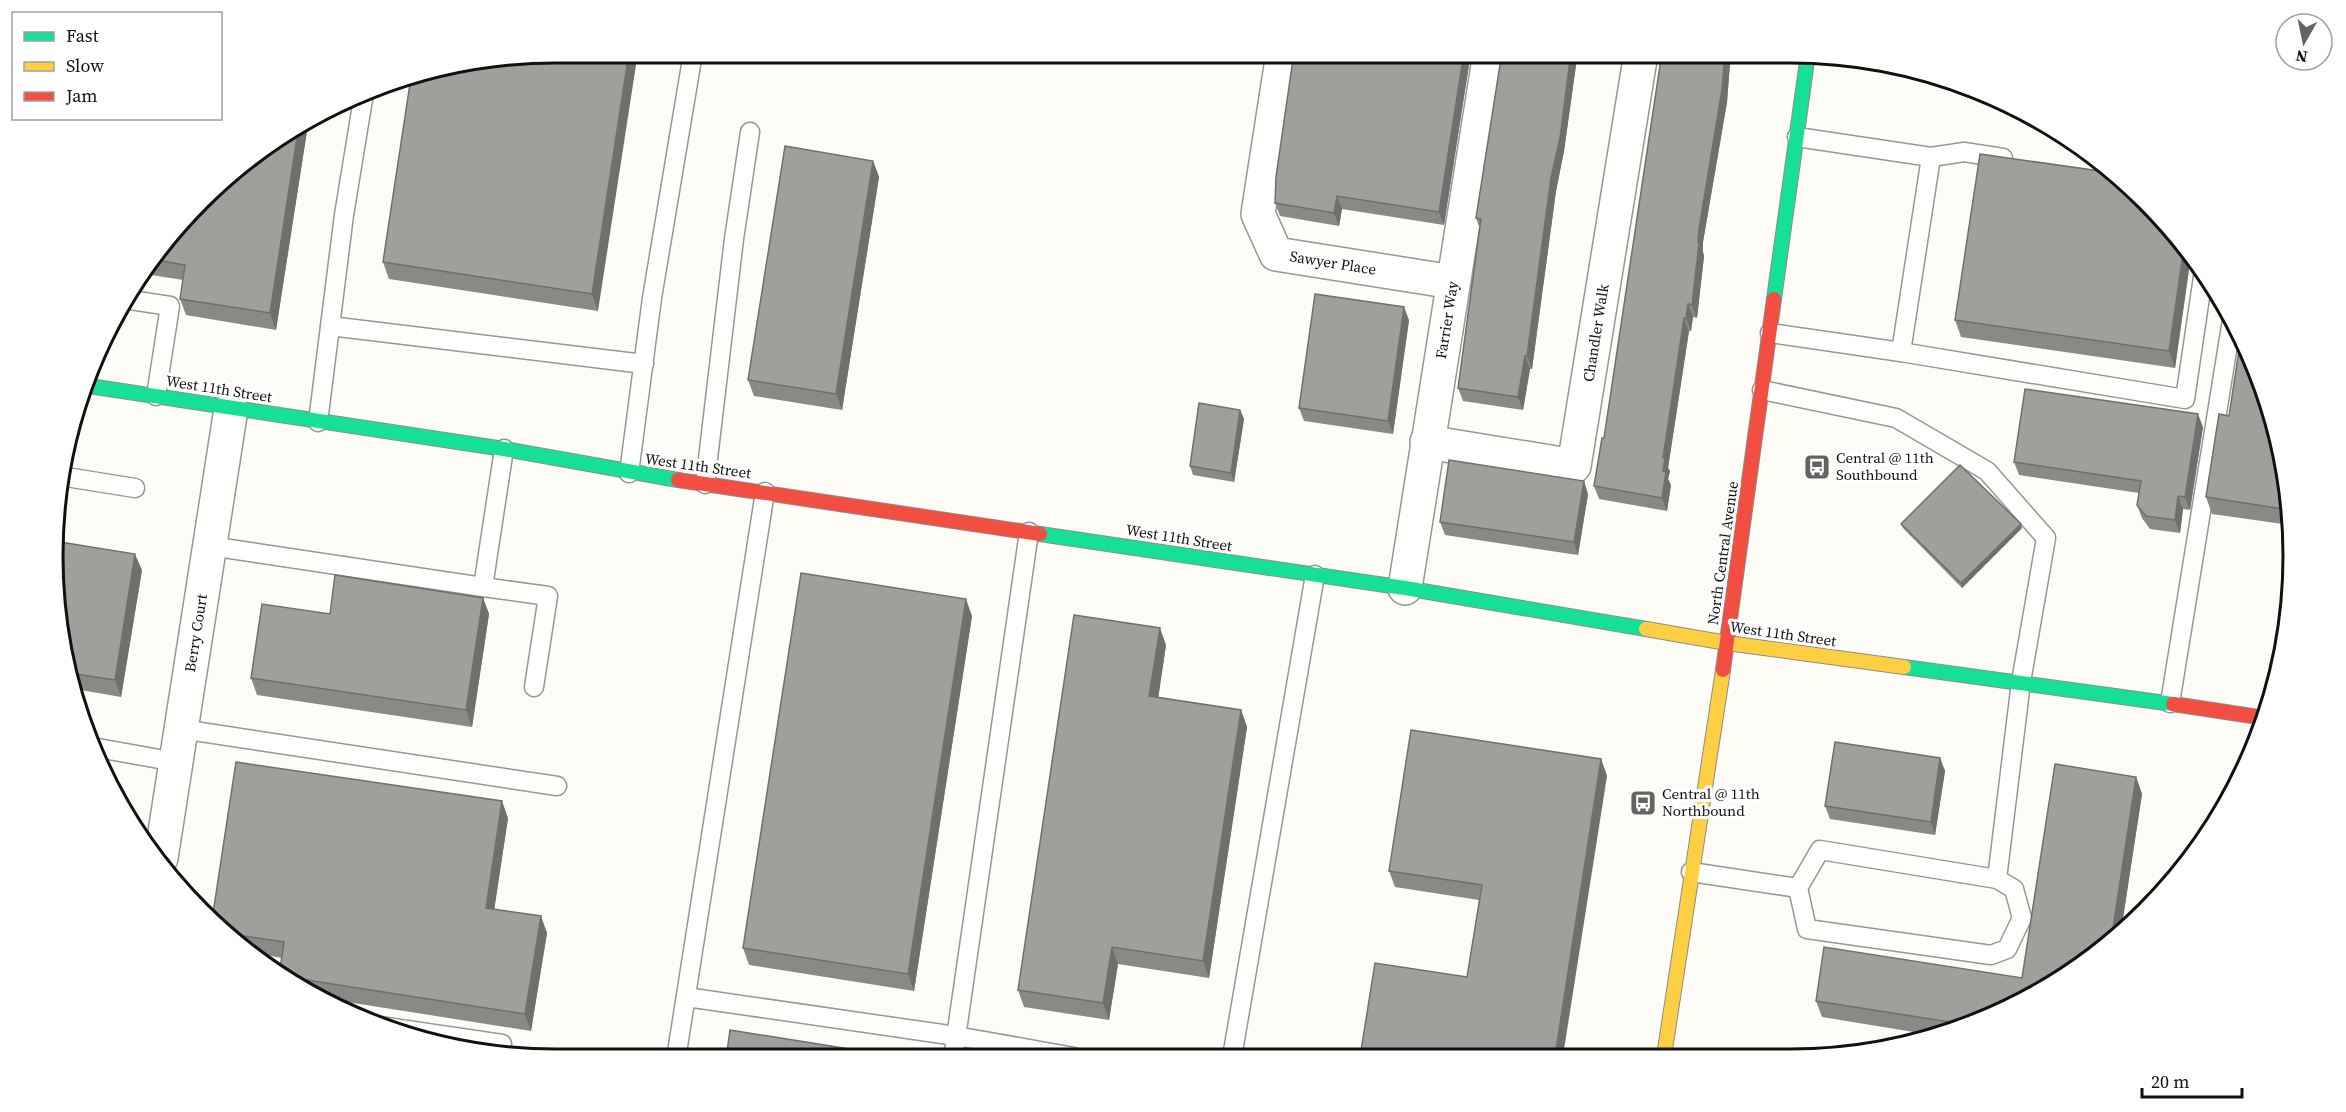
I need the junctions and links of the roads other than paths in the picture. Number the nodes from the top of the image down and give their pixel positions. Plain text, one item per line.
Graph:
1 (691, 63) edge
2 (1281, 63) edge
3 (1488, 63) edge
4 (1639, 63) edge
5 (1807, 64) edge
6 (362, 103) edge
7 (750, 132) dead end
8 (1797, 137) junction
9 (1931, 158) junction
10 (2022, 161) edge
11 (1453, 282) junction
12 (2202, 285) edge
13 (135, 301) edge
14 (330, 326) junction
15 (1770, 333) junction
16 (2230, 334) edge
17 (1901, 352) junction
18 (644, 364) junction
19 (93, 387) edge
20 (1762, 390) junction
21 (156, 396) junction
22 (231, 408) junction
23 (318, 422) junction
24 (1427, 442) junction
25 (504, 449) junction
26 (629, 473) junction
27 (69, 477) edge
28 (705, 484) junction
29 (135, 488) dead end
30 (765, 492) junction
31 (1029, 532) junction
32 (210, 546) junction
33 (1315, 575) junction
34 (483, 586) junction
35 (1405, 588) junction
36 (1727, 643) junction
37 (2021, 682) junction
38 (534, 687) dead end
39 (2170, 703) junction
40 (2256, 717) edge
41 (181, 729) junction
42 (103, 749) edge
43 (176, 762) junction
44 (557, 786) dead end
45 (162, 852) edge
46 (1691, 872) junction
47 (1997, 879) junction
48 (1798, 888) junction
49 (686, 997) junction
50 (439, 1035) edge
51 (956, 1036) junction
52 (502, 1046) edge
53 (678, 1049) edge
54 (954, 1049) edge
55 (1029, 1049) edge
56 (1233, 1049) edge
57 (1665, 1049) edge

1 - 18 lane
2 - 11 street, Sawyer Place
3 - 11 street, Farrier Way
4 - 24 street, Chandler Walk
5 - 8 street, North Central Avenue
6 - 14 lane
7 - 28 lane
8 - 9 lane
8 - 15 street, North Central Avenue
9 - 10 lane
9 - 17 lane
11 - 24 street, Farrier Way
12 - 17 lane
13 - 21 lane
14 - 18 lane
14 - 23 lane
15 - 17 lane
15 - 20 street, North Central Avenue
16 - 39 lane
18 - 26 lane
19 - 21 street, West 11th Street
20 - 36 street, North Central Avenue
20 - 37 lane
21 - 22 street, West 11th Street
22 - 23 street, West 11th Street
22 - 32 street, Berry Court
23 - 25 street, West 11th Street
24 - 35 street, Farrier Way
25 - 26 street, West 11th Street
25 - 34 lane
26 - 28 street, West 11th Street
27 - 29 lane
28 - 30 street, West 11th Street
30 - 31 street, West 11th Street
30 - 49 lane
31 - 33 street, West 11th Street
31 - 51 lane
32 - 34 lane
32 - 41 street, Berry Court
33 - 35 street, West 11th Street
33 - 56 lane
34 - 38 lane
35 - 36 street, West 11th Street
36 - 37 street, West 11th Street
36 - 46 street, North Central Avenue
37 - 39 street, West 11th Street
37 - 47 lane
39 - 40 street, West 11th Street
41 - 43 street, Berry Court
41 - 44 lane
42 - 43 lane
43 - 45 street, Berry Court
46 - 48 lane
46 - 57 street, North Central Avenue
47 - 48 lane
47 - 48 lane
49 - 51 lane
49 - 53 lane
50 - 52 lane
51 - 54 lane
51 - 55 lane

